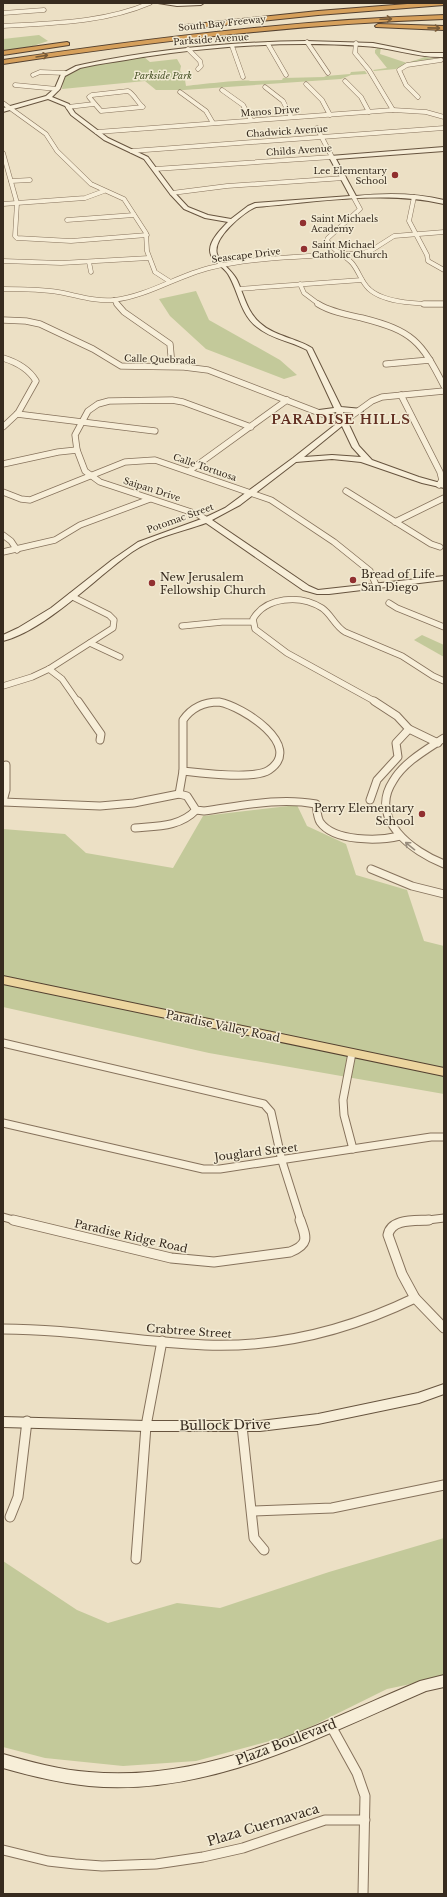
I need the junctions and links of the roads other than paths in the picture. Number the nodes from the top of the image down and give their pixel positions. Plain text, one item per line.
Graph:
1 (150, 3) edge
2 (161, 3) edge
3 (201, 3) edge
4 (443, 3) edge
5 (444, 6) edge
6 (44, 10) dead end
7 (444, 10) edge
8 (3, 13) edge
9 (444, 17) edge
10 (250, 20) junction
11 (3, 26) edge
12 (263, 27) junction
13 (178, 28) dead end
14 (444, 28) edge
15 (307, 42) junction
16 (71, 43) dead end
17 (268, 44) junction
18 (356, 44) junction
19 (232, 46) junction
20 (188, 49) junction
21 (3, 53) edge
22 (441, 57) edge
23 (3, 62) edge
24 (444, 64) edge
25 (198, 69) dead end
26 (65, 73) junction
27 (328, 73) dead end
28 (33, 75) dead end
29 (286, 76) dead end
30 (243, 78) dead end
31 (345, 81) dead end
32 (306, 84) dead end
33 (16, 85) dead end
34 (265, 87) dead end
35 (57, 89) junction
36 (222, 90) dead end
37 (180, 92) dead end
38 (48, 97) junction
39 (418, 97) dead end
40 (3, 104) edge
41 (94, 104) junction
42 (68, 107) junction
43 (12, 109) junction
44 (3, 110) edge
45 (393, 110) junction
46 (369, 112) junction
47 (330, 115) junction
48 (291, 117) junction
49 (444, 117) edge
50 (251, 120) junction
51 (213, 123) junction
52 (317, 128) dead end
53 (444, 128) edge
54 (97, 132) junction
55 (321, 136) junction
56 (444, 149) edge
57 (132, 151) junction
58 (3, 153) edge
59 (332, 157) junction
60 (155, 169) junction
61 (344, 178) junction
62 (30, 180) dead end
63 (11, 181) junction
64 (104, 191) junction
65 (172, 193) junction
66 (414, 197) junction
67 (354, 198) junction
68 (444, 202) edge
69 (17, 203) junction
70 (3, 204) edge
71 (134, 215) junction
72 (67, 220) dead end
73 (233, 221) junction
74 (444, 232) edge
75 (416, 234) junction
76 (147, 235) junction
77 (342, 254) junction
78 (149, 258) junction
79 (3, 261) edge
80 (89, 262) junction
81 (222, 266) junction
82 (444, 270) edge
83 (91, 272) dead end
84 (362, 280) junction
85 (169, 281) junction
86 (300, 284) junction
87 (3, 289) edge
88 (238, 289) junction
89 (114, 300) junction
90 (444, 304) edge
91 (3, 320) edge
92 (3, 358) edge
93 (430, 360) junction
94 (386, 364) dead end
95 (172, 366) junction
96 (444, 386) edge
97 (444, 391) edge
98 (400, 395) junction
99 (288, 400) junction
100 (338, 409) junction
101 (359, 411) junction
102 (319, 412) junction
103 (17, 414) junction
104 (82, 422) junction
105 (343, 422) junction
106 (3, 427) edge
107 (251, 427) junction
108 (155, 431) dead end
109 (330, 432) junction
110 (348, 432) junction
111 (77, 450) junction
112 (294, 460) junction
113 (370, 462) junction
114 (3, 464) edge
115 (189, 471) junction
116 (92, 476) junction
117 (441, 485) edge
118 (346, 491) dead end
119 (3, 492) edge
120 (250, 493) junction
121 (444, 498) edge
122 (150, 499) junction
123 (207, 520) junction
124 (395, 522) junction
125 (3, 535) edge
126 (440, 547) dead end
127 (17, 550) junction
128 (3, 552) edge
129 (444, 578) edge
130 (376, 585) junction
131 (71, 596) junction
132 (389, 603) dead end
133 (252, 622) junction
134 (182, 626) dead end
135 (444, 627) edge
136 (3, 638) edge
137 (90, 643) junction
138 (120, 657) dead end
139 (49, 669) junction
140 (444, 681) edge
141 (3, 686) edge
142 (409, 729) junction
143 (444, 738) edge
144 (100, 740) dead end
145 (438, 742) junction
146 (6, 765) dead end
147 (183, 771) junction
148 (179, 794) junction
149 (370, 800) dead end
150 (3, 802) edge
151 (196, 810) junction
152 (135, 828) dead end
153 (400, 836) junction
154 (444, 864) edge
155 (371, 868) dead end
156 (444, 894) edge
157 (3, 980) edge
158 (3, 1043) edge
159 (352, 1053) junction
160 (444, 1072) edge
161 (3, 1123) edge
162 (444, 1136) edge
163 (353, 1149) junction
164 (282, 1161) junction
165 (3, 1217) edge
166 (444, 1218) edge
167 (415, 1298) junction
168 (444, 1328) edge
169 (3, 1329) edge
170 (162, 1341) junction
171 (444, 1389) edge
172 (3, 1422) edge
173 (27, 1422) junction
174 (146, 1426) junction
175 (242, 1426) junction
176 (444, 1484) edge
177 (252, 1511) junction
178 (10, 1517) dead end
179 (264, 1550) dead end
180 (136, 1559) dead end
181 (444, 1681) edge
182 (332, 1726) junction
183 (3, 1761) edge
184 (365, 1820) junction
185 (3, 1850) edge
186 (364, 1894) edge

1 - 11 street
2 - 3 street
4 - 5 street
4 - 10 highway
6 - 8 street
7 - 10 highway, South Bay Freeway
12 -> 9 highway, South Bay Freeway
10 - 13 highway, South Bay Freeway
12 -> 14 highway
23 -> 12 highway, South Bay Freeway
15 - 17 street, Parkside Avenue
15 - 18 street, Parkside Avenue
15 - 27 street
16 - 21 highway
17 - 19 street, Parkside Avenue
17 - 29 street
18 - 22 street, Parkside Avenue
18 - 45 street
19 - 20 street, Parkside Avenue
19 - 30 street
20 - 25 street
20 - 26 street, Parkside Avenue
22 - 24 street
22 - 39 street
26 - 28 street
26 - 35 street
31 - 46 street
32 - 47 street
33 - 35 street
34 - 48 street
35 - 38 street
36 - 50 street
37 - 51 street
38 - 42 street
38 - 43 street
40 - 43 street
41 - 41 street
41 - 42 street
42 - 54 street
43 - 44 street
43 - 64 street
45 - 46 street, Manos Drive
45 - 49 street, Manos Drive
46 - 47 street, Manos Drive
47 - 48 street, Manos Drive
48 - 50 street, Manos Drive
50 - 51 street, Manos Drive
51 - 54 street, Manos Drive
52 - 55 street
53 - 55 street, Chadwick Avenue
54 - 57 street
55 - 57 street, Chadwick Avenue
55 - 59 street
56 - 59 street, Childs Avenue
57 - 60 street
58 - 63 street
59 - 60 street, Childs Avenue
59 - 61 street
60 - 65 street
61 - 65 street
61 - 67 street
62 - 63 street
63 - 69 street
64 - 69 street
64 - 71 street
65 - 73 street
66 - 67 street
66 - 68 street
66 - 75 street
67 - 73 street
67 - 77 street
69 - 70 street
69 - 76 street
71 - 72 street
71 - 76 street
73 - 81 street
74 - 75 street, Seascape Drive
75 - 77 street, Seascape Drive
75 - 82 street
76 - 78 street
77 - 81 street, Seascape Drive
77 - 84 street
78 - 80 street
78 - 85 street
79 - 80 street
80 - 83 street
81 - 85 street, Seascape Drive
81 - 88 street
84 - 86 street
84 - 90 street
85 - 89 street, Seascape Drive
86 - 88 street
86 - 93 street
87 - 89 street, Seascape Drive
88 - 100 street
89 - 95 street
91 - 95 street, Calle Quebrada
92 - 103 street
93 - 94 street
93 - 96 street
95 - 99 street, Calle Quebrada
97 - 98 street
98 - 101 street
98 - 117 street
99 - 102 street, Calle Quebrada
99 - 107 street
100 - 101 street
100 - 102 street
100 - 105 street
101 - 105 street
102 - 105 street, Calle Quebrada
103 - 104 street
103 - 106 street
104 - 107 street
104 - 108 street
104 - 111 street, Saipan Drive
105 - 109 street, Potomac Street
105 - 110 street
107 - 115 street
109 - 110 street
109 - 112 street, Potomac Street
110 - 113 street
111 - 114 street
111 - 116 street, Saipan Drive
112 - 113 street
112 - 120 street, Potomac Street
113 - 117 street
115 - 116 street, Calle Tortuosa
115 - 120 street, Calle Tortuosa
116 - 119 street, Calle Tortuosa
116 - 122 street, Saipan Drive
118 - 124 street
120 - 123 street, Potomac Street
120 - 130 street, Calle Tortuosa
121 - 124 street
122 - 123 street, Saipan Drive
122 - 127 street
123 - 130 street, Saipan Drive
123 - 131 street, Potomac Street
124 - 126 street
125 - 127 street
127 - 128 street
129 - 130 street
131 - 136 street, Potomac Street
131 - 137 street
132 - 135 street
133 - 134 street
133 - 140 street
133 - 142 street
137 - 138 street
137 - 139 street
139 - 141 street
139 - 144 street
142 - 145 street
142 - 149 street
143 - 145 street
145 - 153 street
146 - 150 street
147 - 147 street
147 - 148 street
148 - 150 street
148 - 151 street
151 - 152 street
151 - 153 street
154 -> 153 street
155 - 156 street
157 - 159 main road, Paradise Valley Road
158 - 164 street
159 - 160 main road, Paradise Valley Road
159 - 163 street
161 - 164 street, Jouglard Street
162 - 163 street, Jouglard Street
163 - 164 street, Jouglard Street
164 - 165 street, Paradise Ridge Road
166 - 167 street
167 - 168 street
167 - 170 street, Crabtree Street
169 - 170 street, Crabtree Street
170 - 174 street
171 - 175 street, Bullock Drive
172 - 173 street, Bullock Drive
173 - 174 street, Bullock Drive
173 - 178 street
174 - 175 street, Bullock Drive
174 - 180 street
175 - 177 street
176 - 177 street
177 - 179 street
181 - 182 street, Plaza Boulevard
182 - 183 street, Plaza Boulevard
182 - 184 street
184 - 185 street, Plaza Cuernavaca
184 - 186 street

